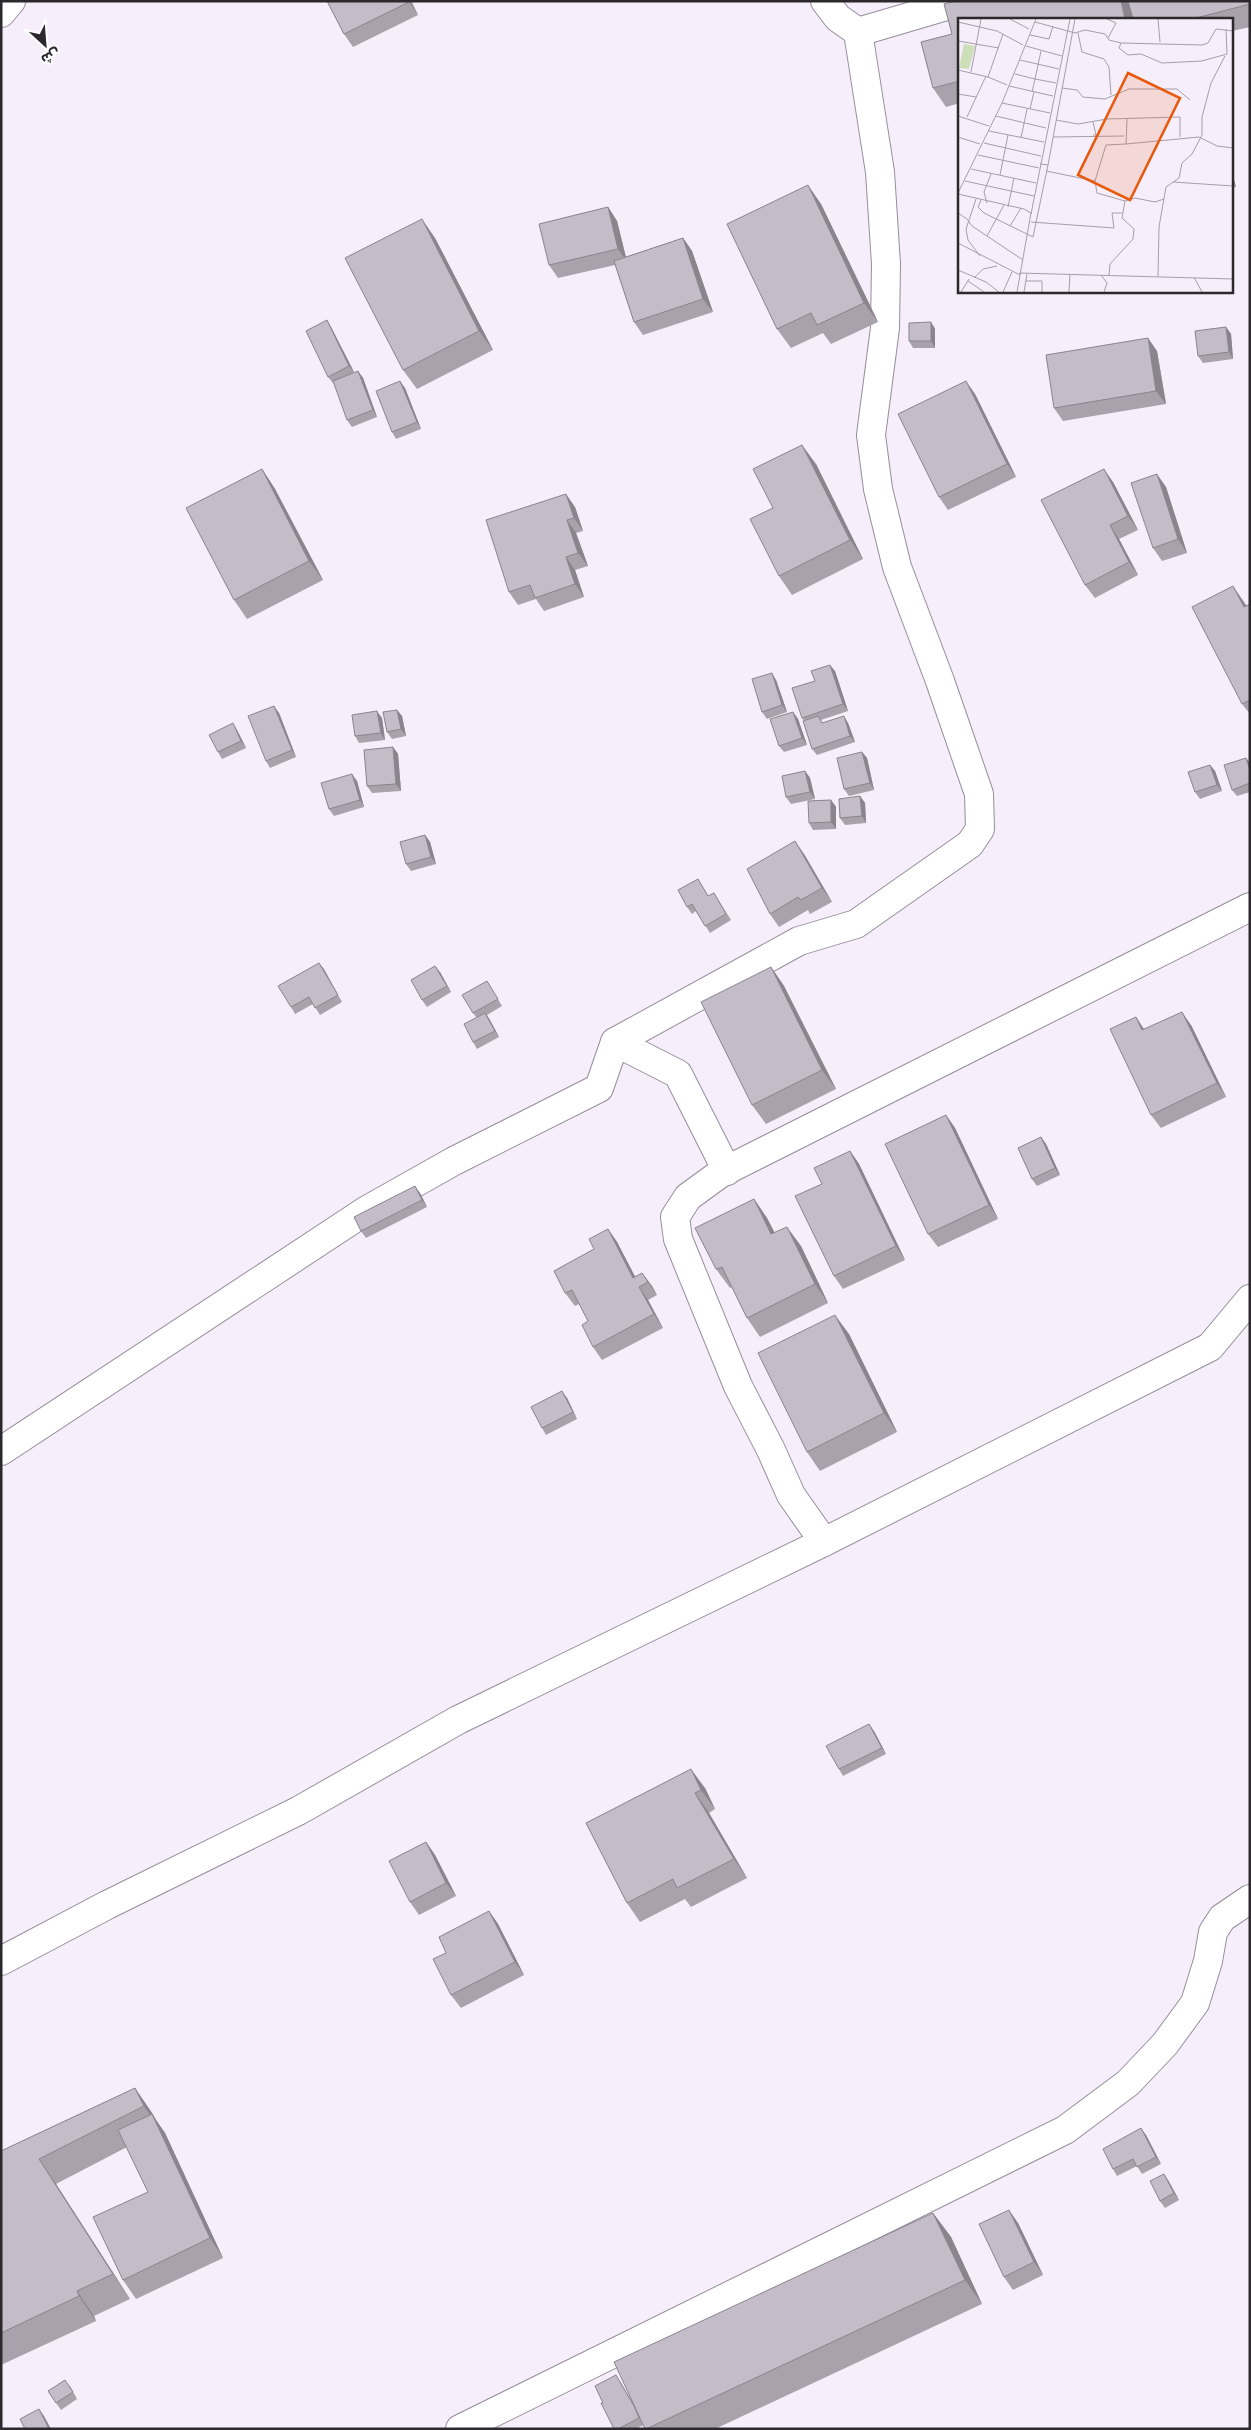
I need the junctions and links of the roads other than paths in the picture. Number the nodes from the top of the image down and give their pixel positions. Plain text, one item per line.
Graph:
1 (11, 1) edge
2 (825, 1) edge
3 (963, 1) edge
4 (1, 13) edge
5 (858, 32) junction
6 (1250, 907) edge
7 (615, 1042) junction
8 (726, 1171) junction
9 (1250, 1299) edge
10 (1, 1451) edge
11 (824, 1542) junction
12 (1250, 1899) edge
13 (1, 1962) edge
14 (460, 2429) edge

1 - 4 street
2 - 5 street
3 - 5 street
5 - 7 street
6 - 8 street
7 - 8 street
7 - 10 street
8 - 11 street
9 - 11 street
11 - 13 street
12 - 14 street

